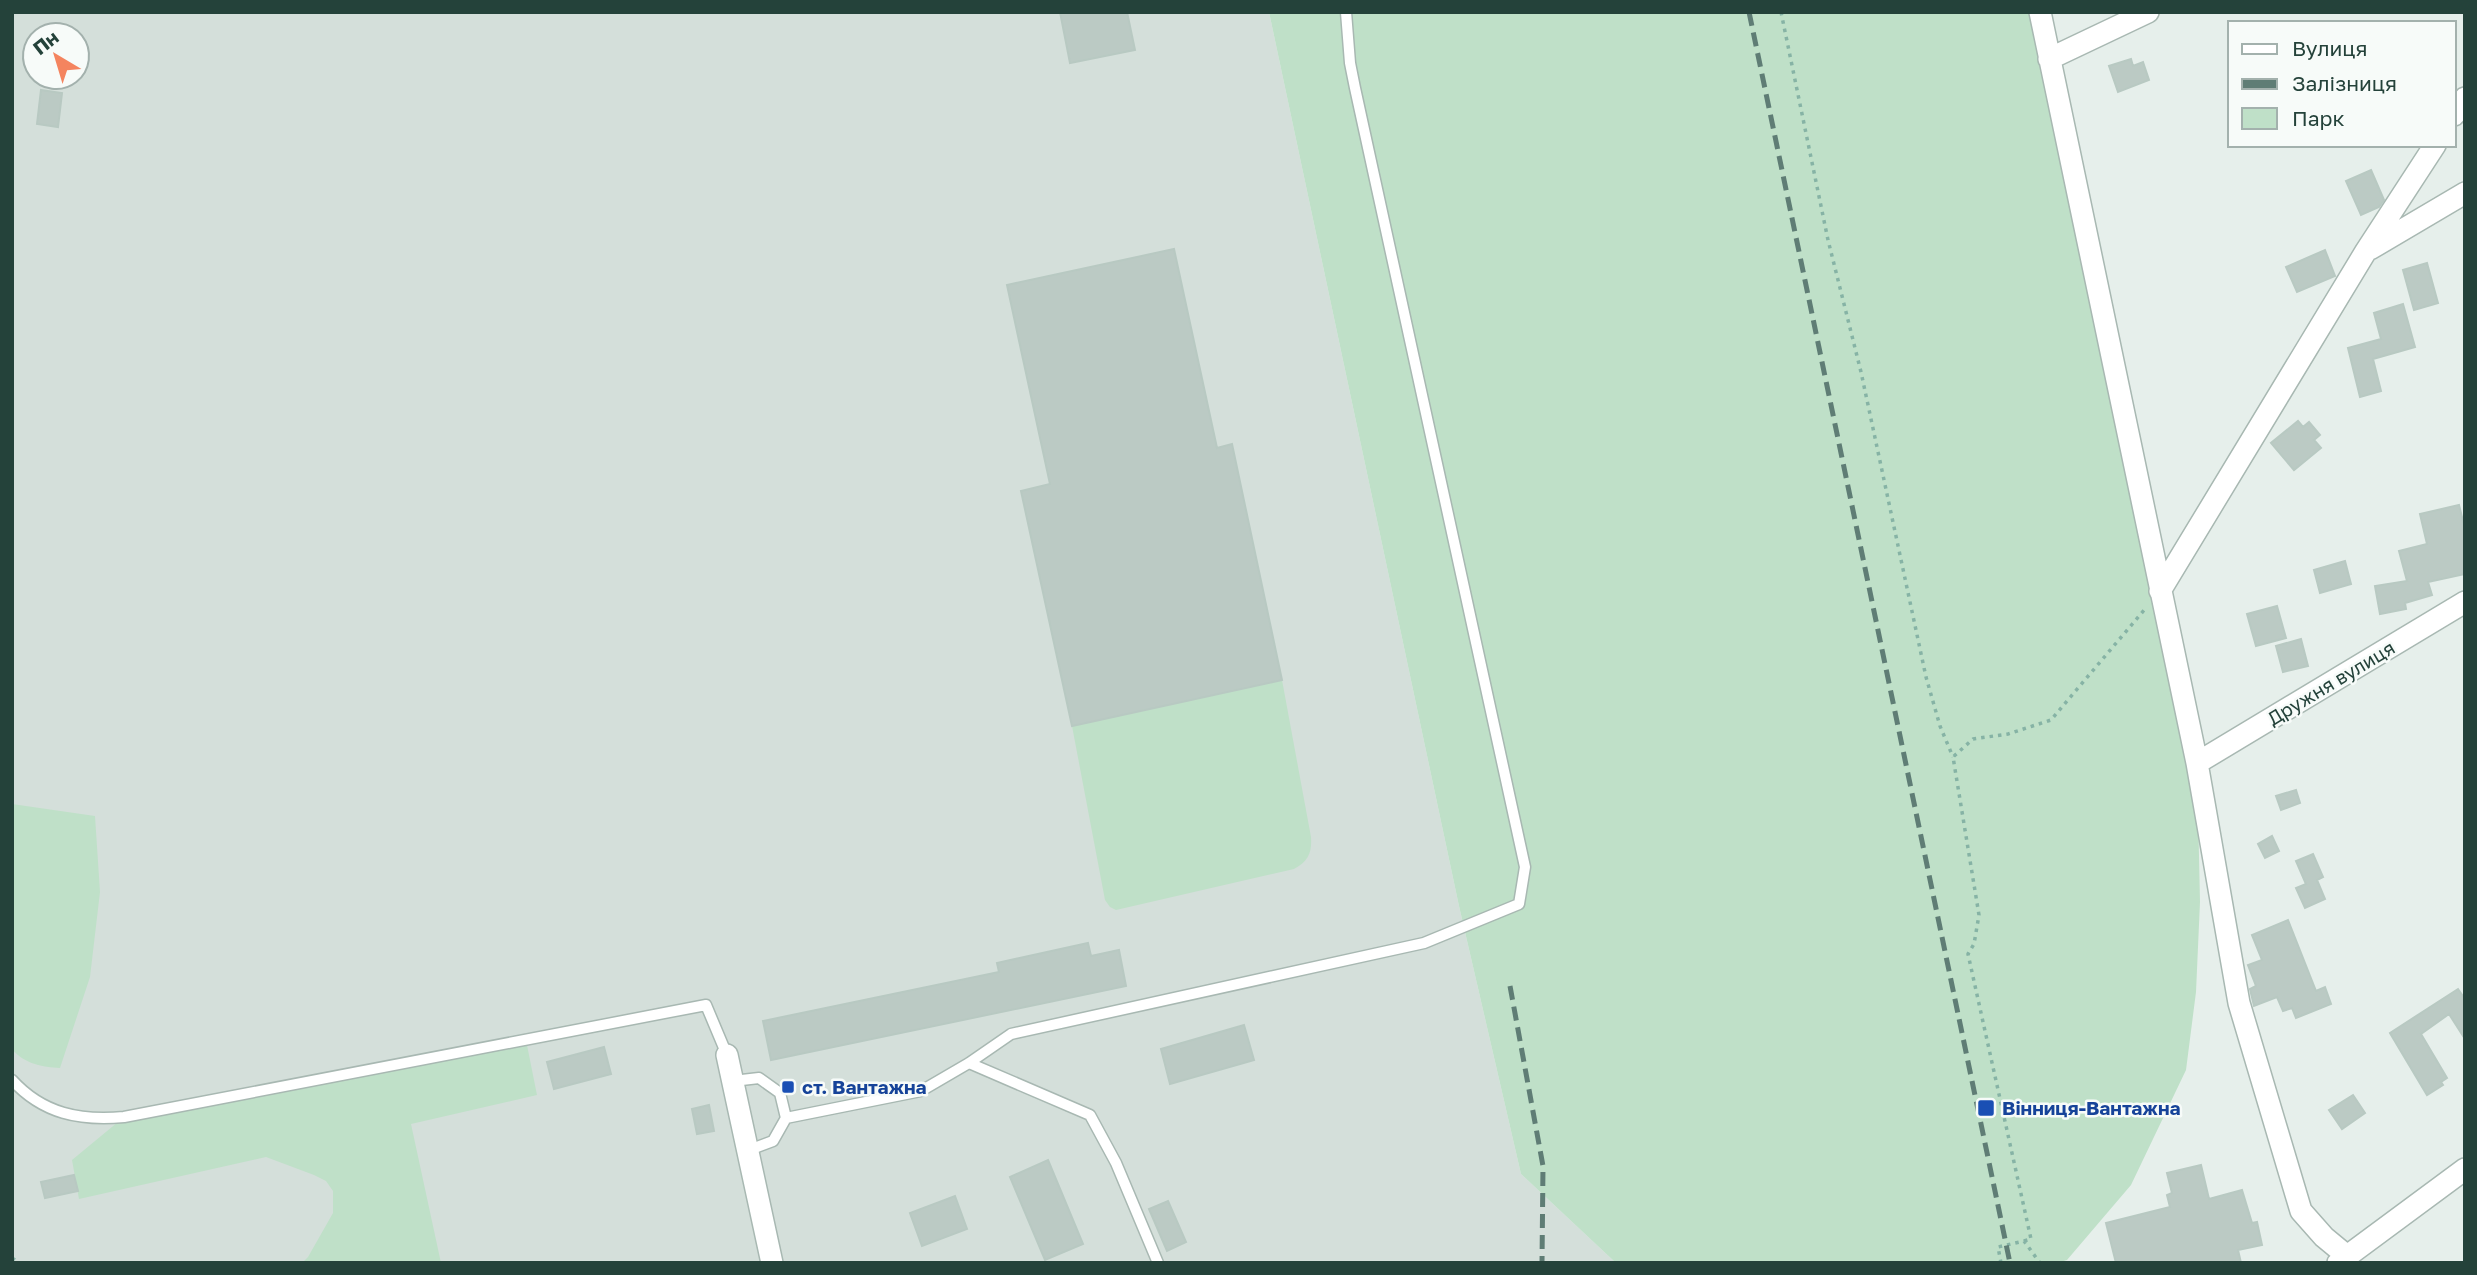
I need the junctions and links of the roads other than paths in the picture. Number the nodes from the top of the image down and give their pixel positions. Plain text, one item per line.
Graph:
1 (1346, 12) edge
2 (2040, 12) edge
3 (2148, 12) edge
4 (2049, 59) junction
5 (2434, 147) edge
6 (2465, 193) edge
7 (2366, 251) junction
8 (2160, 591) junction
9 (2465, 602) edge
10 (2197, 763) junction
11 (727, 1055) joint
12 (969, 1063) junction
13 (12, 1080) edge
14 (733, 1081) junction
15 (786, 1118) junction
16 (748, 1150) junction
17 (2465, 1169) edge
18 (2343, 1259) edge
19 (772, 1263) edge
20 (1158, 1263) edge

1 - 12 lane
2 - 4 street
3 - 4 street
4 - 8 street
5 - 7 street
6 - 7 street
7 - 8 street
8 - 10 street
9 - 10 street, Дружня вулиця
10 - 18 street
11 - 13 lane
11 - 14 street
12 - 15 lane
12 - 20 lane
14 - 15 lane
14 - 16 street
15 - 16 lane
16 - 19 street
17 - 18 street

